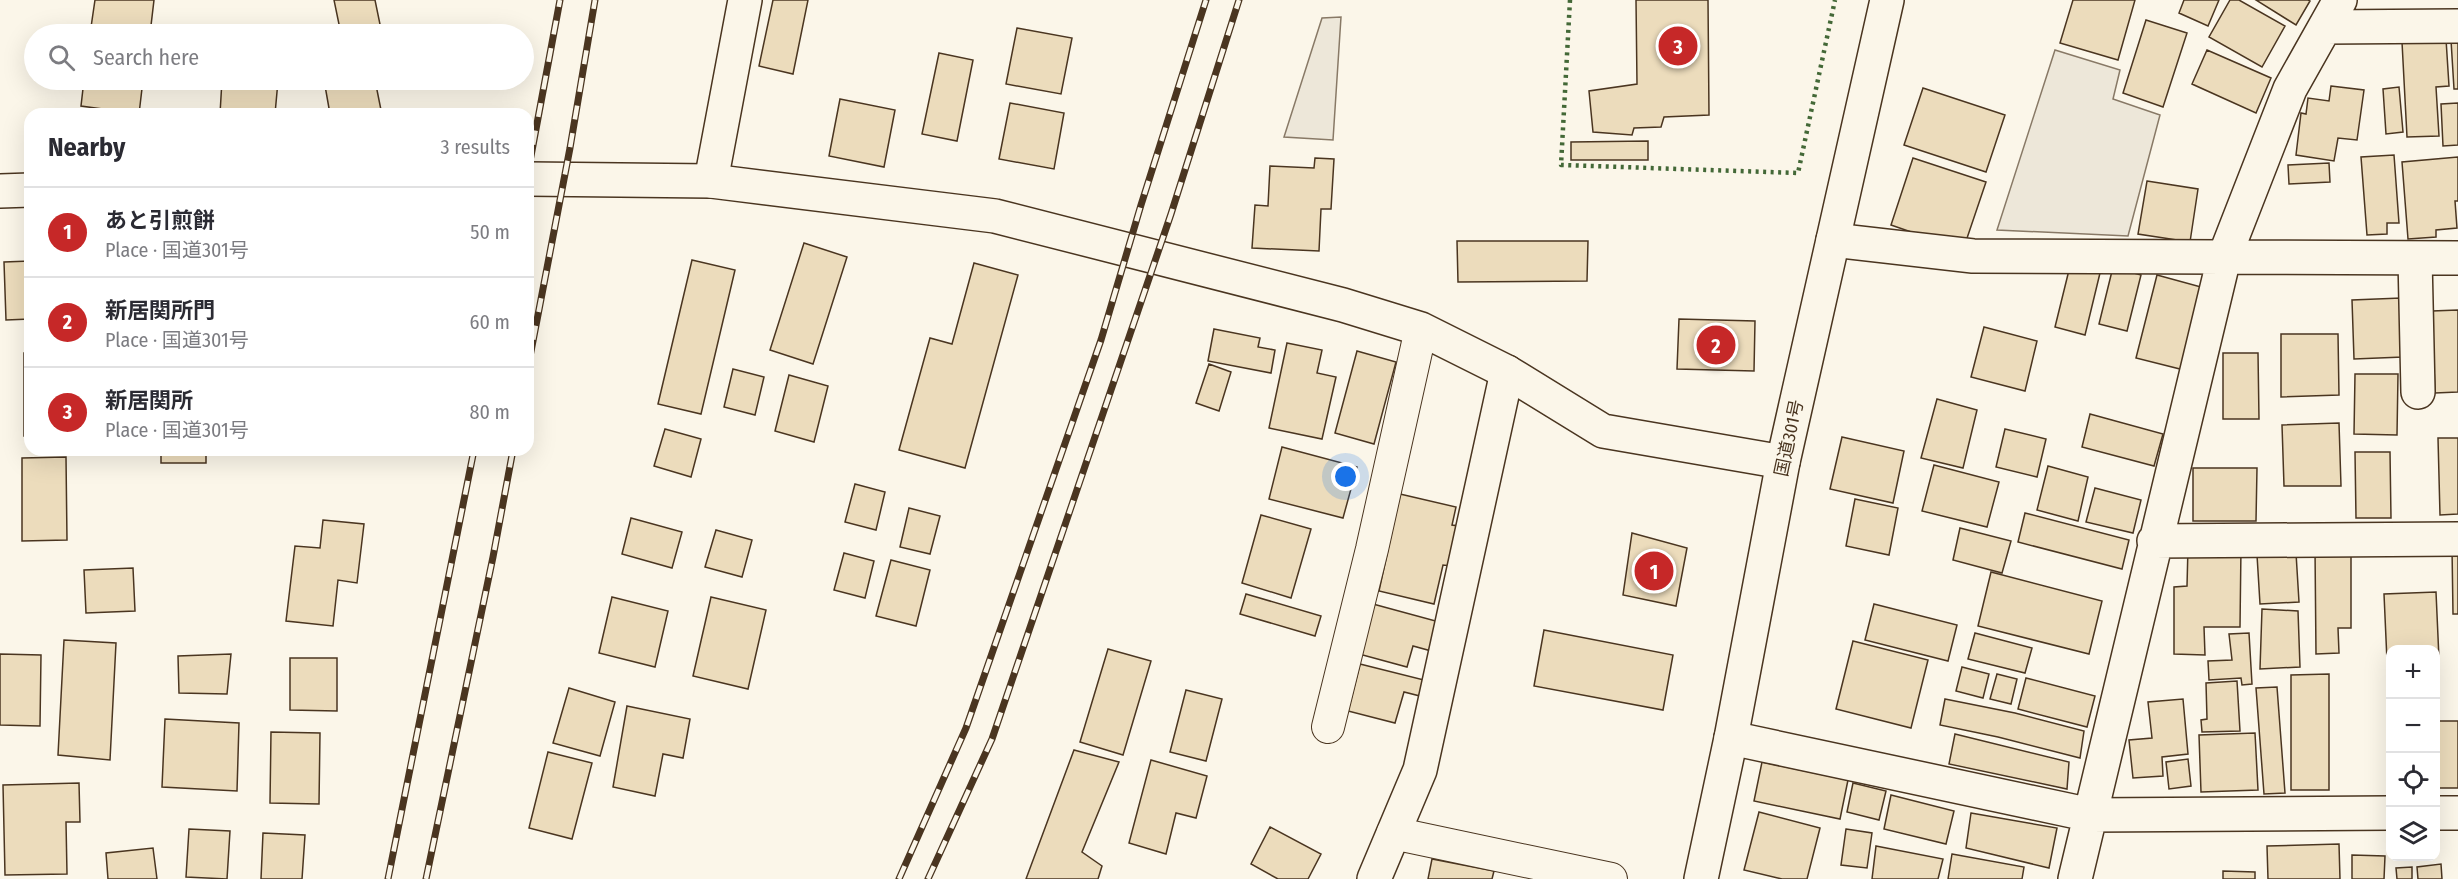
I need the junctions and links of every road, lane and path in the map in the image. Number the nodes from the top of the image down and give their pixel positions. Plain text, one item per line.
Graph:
1 (745, 0) edge
2 (1887, 0) edge
3 (2332, 13) edge
4 (2458, 26) edge
5 (534, 179) edge
6 (711, 181) junction
7 (24, 190) edge
8 (0, 191) edge
9 (1833, 240) junction
10 (2224, 258) junction
11 (2415, 258) junction
12 (2458, 258) edge
13 (1421, 329) junction
14 (1506, 372) junction
15 (2418, 392) dead end
16 (1783, 462) junction
17 (2458, 539) edge
18 (2154, 541) junction
19 (1328, 727) dead end
20 (1731, 738) junction
21 (2386, 813) edge
22 (2440, 813) edge
23 (2458, 813) edge
24 (2091, 815) junction
25 (1393, 833) junction
26 (1374, 879) edge
27 (1611, 879) edge
28 (1701, 879) edge
29 (2075, 879) edge

1 - 6 main road
2 - 9 main road, 国道301号
3 - 4 main road
3 - 10 main road
5 - 6 main road
6 - 13 main road
7 - 8 main road
9 - 10 main road
9 - 16 main road, 国道301号
10 - 11 main road
10 - 18 main road
11 - 12 main road
11 - 15 main road
13 - 14 main road
13 - 19 street
14 - 16 main road
14 - 25 main road
16 - 20 main road, 国道301号
17 - 18 main road
18 - 24 main road
20 - 24 main road
20 - 28 main road, 国道301号
21 - 24 main road
22 - 23 main road
24 - 29 main road
25 - 26 main road
25 - 27 street

